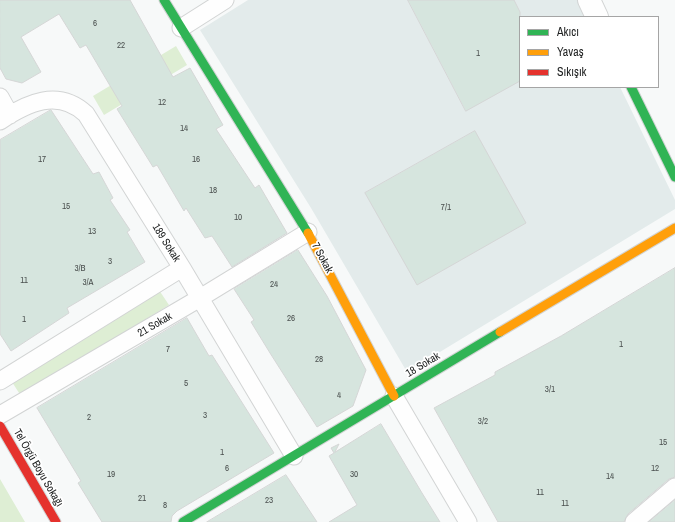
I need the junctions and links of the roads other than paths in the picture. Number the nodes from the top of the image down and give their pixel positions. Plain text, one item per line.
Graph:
1 (164, 0) edge
2 (225, 0) edge
3 (589, 0) edge
4 (597, 16) edge
5 (181, 28) junction
6 (631, 88) edge
7 (0, 97) edge
8 (5, 118) edge
9 (675, 177) edge
10 (675, 228) edge
11 (308, 232) junction
12 (182, 268) junction
13 (200, 298) junction
14 (0, 381) edge
15 (394, 396) junction
16 (0, 415) edge
17 (0, 426) edge
18 (294, 456) junction
19 (675, 487) edge
20 (56, 522) edge
21 (183, 522) edge
22 (468, 522) edge
23 (634, 522) edge

1 - 5 street, 7 Sokak
2 - 5 lane
3 - 4 street
5 - 11 street, 7 Sokak
6 - 9 street
7 - 8 lane
8 - 12 lane, 189 Sokak
10 - 15 street, 18 Sokak
11 - 13 lane, 21 Sokak
11 - 15 street, 7 Sokak
12 - 13 lane, 189 Sokak
12 - 14 lane
13 - 16 lane, 21 Sokak
13 - 18 lane, 189 Sokak
15 - 18 street, 18 Sokak
15 - 22 lane, 7 Sokak
17 - 20 street, Tel Örgü Boyu Sokağı
18 - 21 street, 18 Sokak
19 - 23 lane

